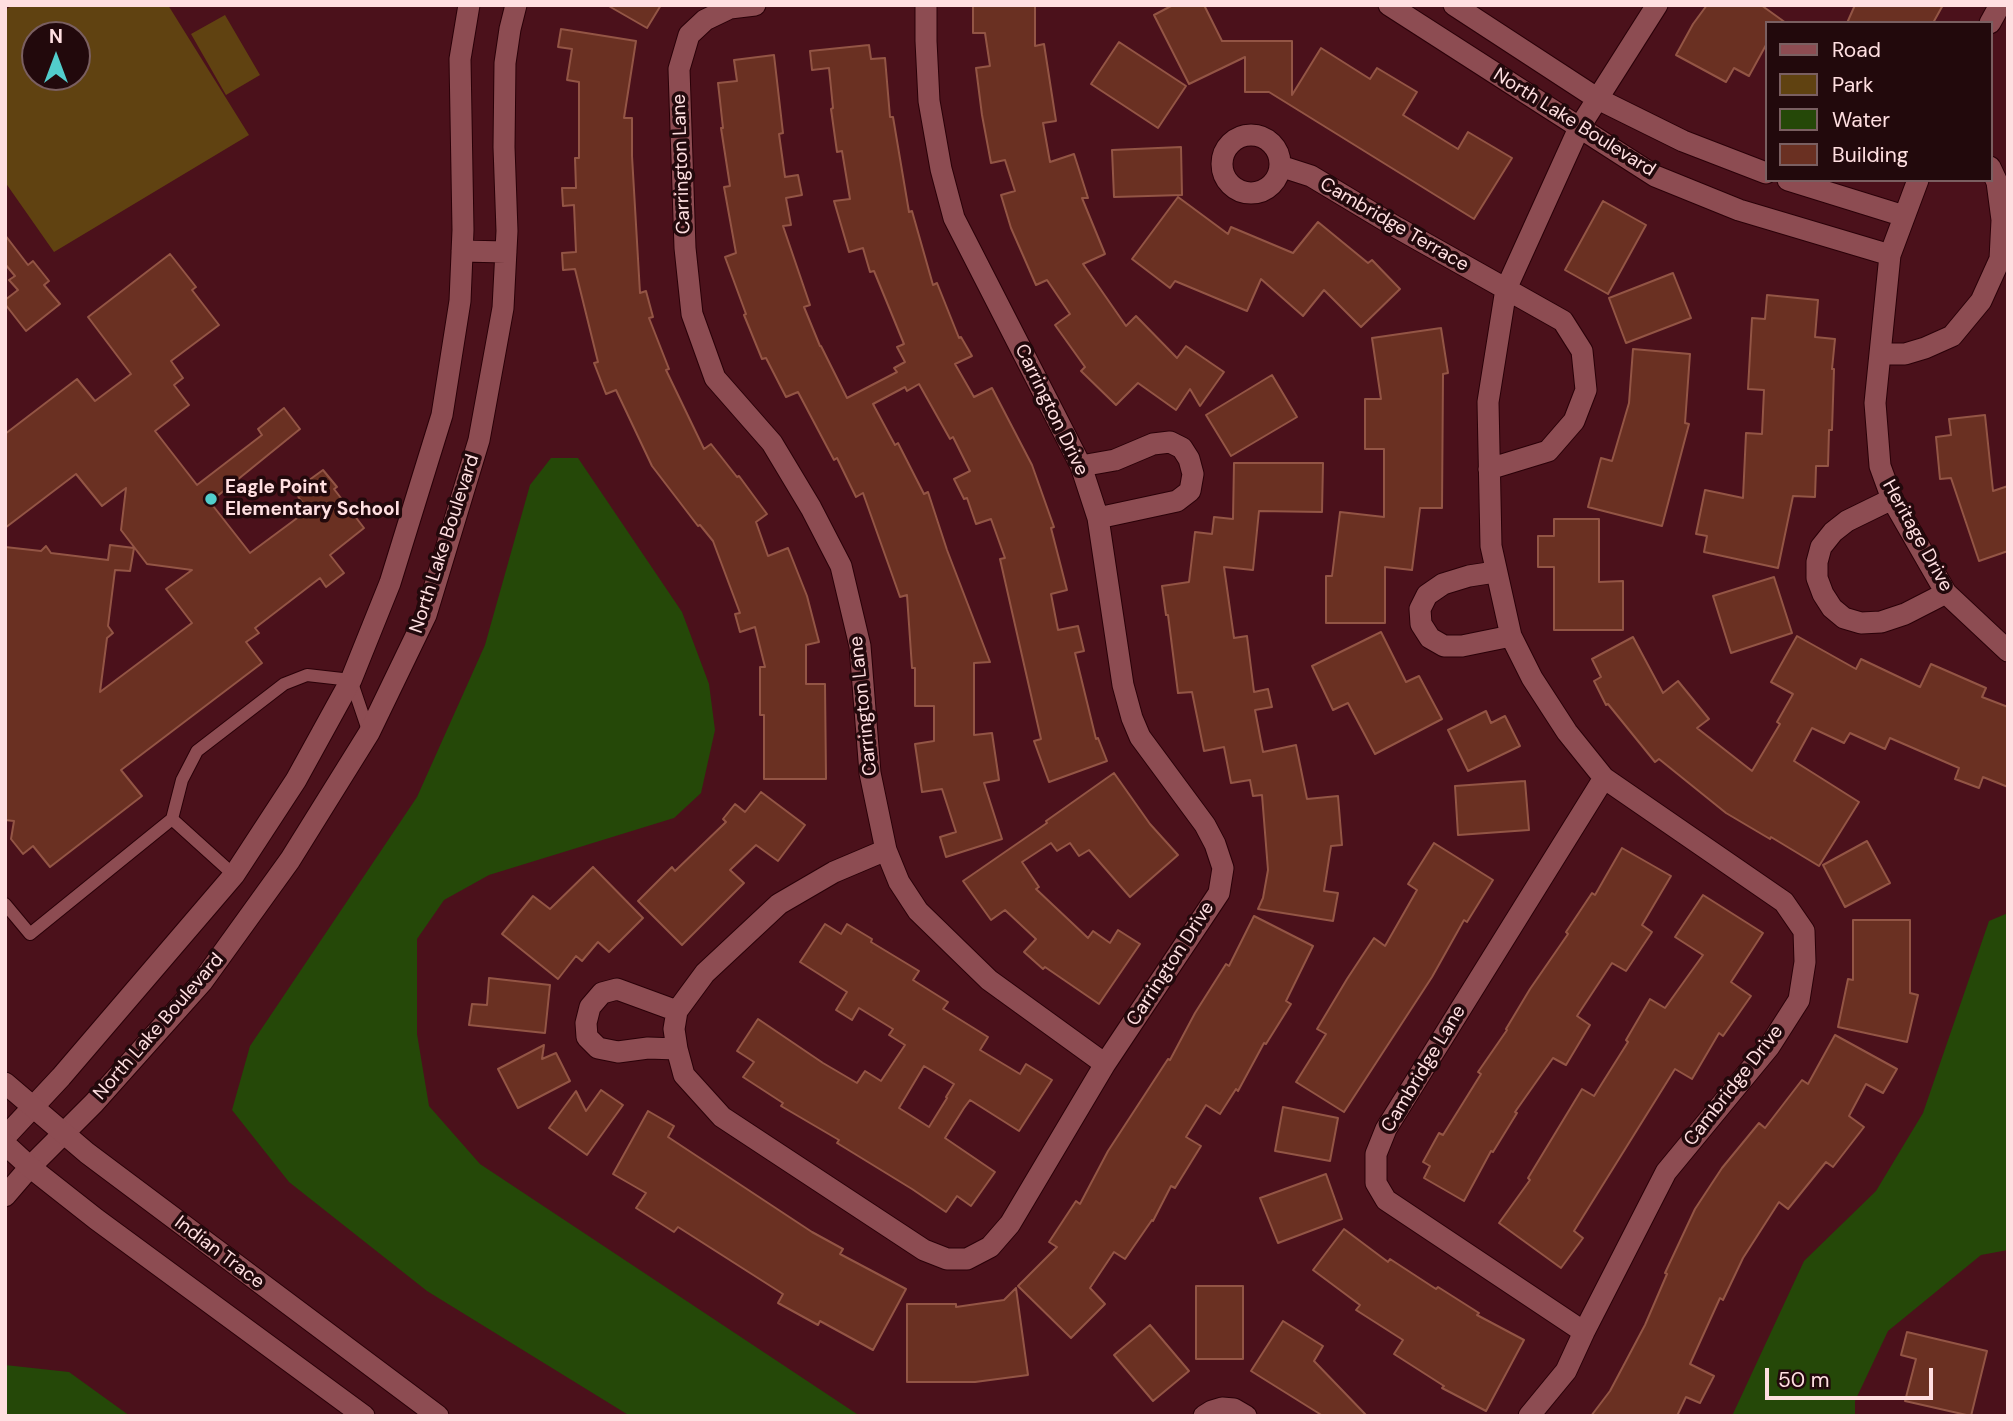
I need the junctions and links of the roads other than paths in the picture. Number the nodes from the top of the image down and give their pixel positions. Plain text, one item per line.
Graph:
1 (469, 5) edge
2 (516, 5) edge
3 (755, 5) edge
4 (926, 5) edge
5 (1389, 5) edge
6 (1454, 5) edge
7 (1657, 5) edge
8 (2000, 5) edge
9 (1991, 21) edge
10 (1598, 99) junction
11 (1580, 128) junction
12 (1280, 166) dead end
13 (1992, 171) edge
14 (1764, 172) edge
15 (1794, 182) edge
16 (1917, 182) edge
17 (1903, 216) junction
18 (463, 251) junction
19 (506, 252) junction
20 (1890, 255) junction
21 (1506, 289) junction
22 (1880, 354) junction
23 (1081, 466) junction
24 (1489, 469) junction
25 (1892, 499) junction
26 (1098, 518) junction
27 (1495, 572) junction
28 (1946, 593) junction
29 (1511, 636) junction
30 (2008, 651) edge
31 (351, 680) junction
32 (369, 733) junction
33 (1604, 778) junction
34 (173, 819) junction
35 (886, 850) junction
36 (234, 875) junction
37 (5, 904) edge
38 (677, 1012) junction
39 (677, 1049) junction
40 (1105, 1064) junction
41 (5, 1083) edge
42 (35, 1107) junction
43 (64, 1133) junction
44 (5, 1137) edge
45 (5, 1144) edge
46 (30, 1167) junction
47 (5, 1196) edge
48 (1584, 1332) junction
49 (364, 1416) edge
50 (439, 1416) edge
51 (1204, 1416) edge
52 (1246, 1416) edge
53 (1529, 1416) edge

1 - 18 street, North Lake Boulevard
2 - 19 street, North Lake Boulevard
3 - 35 street, Carrington Lane
4 - 23 street, Carrington Drive
5 - 11 street, North Lake Boulevard
6 - 10 street, North Lake Boulevard
7 - 10 street, Cambridge Drive
8 - 9 street
10 - 11 street, Cambridge Drive
10 - 14 street, North Lake Boulevard
11 - 20 street, North Lake Boulevard
11 - 21 street, Cambridge Drive
12 - 21 street, Cambridge Terrace
13 - 22 street
15 - 17 street
16 - 17 street, Heritage Drive
17 - 20 street, Heritage Drive
18 - 19 street
18 - 31 street, North Lake Boulevard
19 - 32 street, North Lake Boulevard
20 - 22 street, Heritage Drive
21 - 24 street, Cambridge Drive
21 - 24 street
22 - 25 street, Heritage Drive
23 - 26 street, Carrington Drive
23 - 26 street
24 - 27 street, Cambridge Drive
25 - 28 street, Heritage Drive
25 - 28 street
26 - 40 street, Carrington Drive
27 - 29 street, Cambridge Drive
27 - 29 street
28 - 30 street, Heritage Drive
29 - 33 street, Cambridge Drive
31 - 32 lane
31 - 34 lane
31 - 36 street, North Lake Boulevard
32 - 43 street, North Lake Boulevard
33 - 48 street, Cambridge Drive
33 - 48 street, Cambridge Lane
34 - 36 lane
34 - 37 lane
35 - 38 street
35 - 40 street, Carrington Lane
36 - 42 street, North Lake Boulevard
38 - 39 street, Carrington Drive
38 - 39 street
39 - 40 street, Carrington Drive
41 - 42 street, Indian Trace
42 - 43 street, Indian Trace
42 - 44 street, North Lake Boulevard
43 - 46 street, North Lake Boulevard
43 - 50 street, Indian Trace
45 - 46 street
46 - 47 street, North Lake Boulevard
46 - 49 street
48 - 53 street, Cambridge Drive
51 - 52 street

